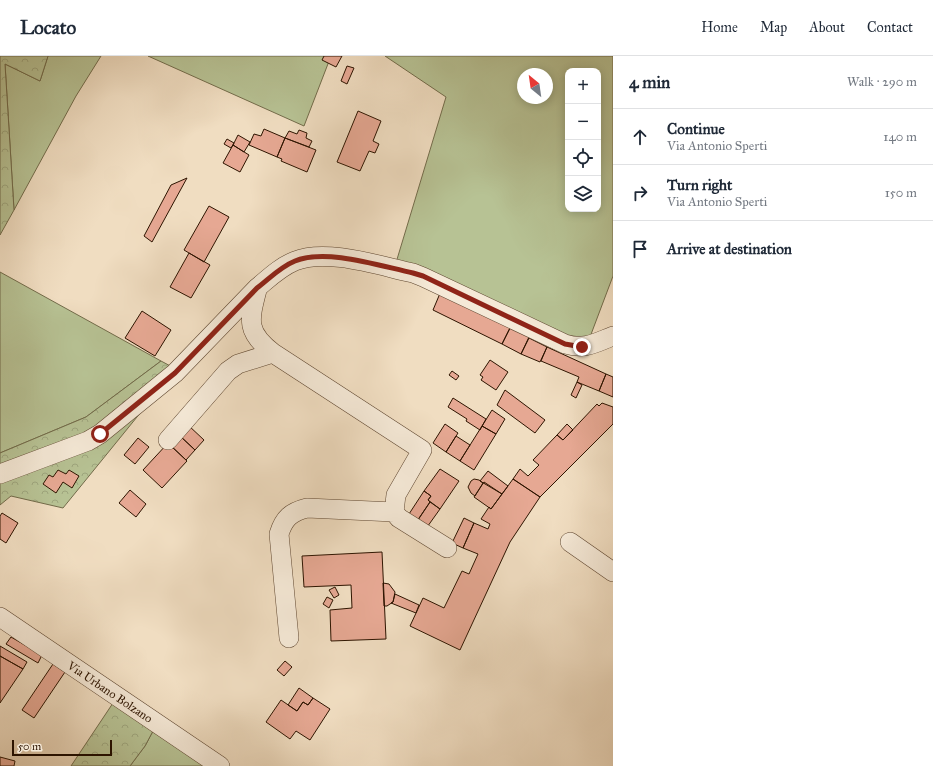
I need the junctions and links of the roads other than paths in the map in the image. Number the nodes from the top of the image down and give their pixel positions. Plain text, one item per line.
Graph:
1 (257, 288) junction
2 (613, 336) edge
3 (273, 353) junction
4 (168, 440) dead end
5 (0, 474) edge
6 (394, 512) junction
7 (570, 542) dead end
8 (447, 548) dead end
9 (613, 572) edge
10 (0, 617) edge
11 (289, 638) dead end
12 (220, 766) edge

1 - 2 street
1 - 3 street
1 - 5 street
3 - 4 street
3 - 6 street
6 - 8 street
6 - 11 street
7 - 9 street
10 - 12 street, Via Urbano Bolzano

